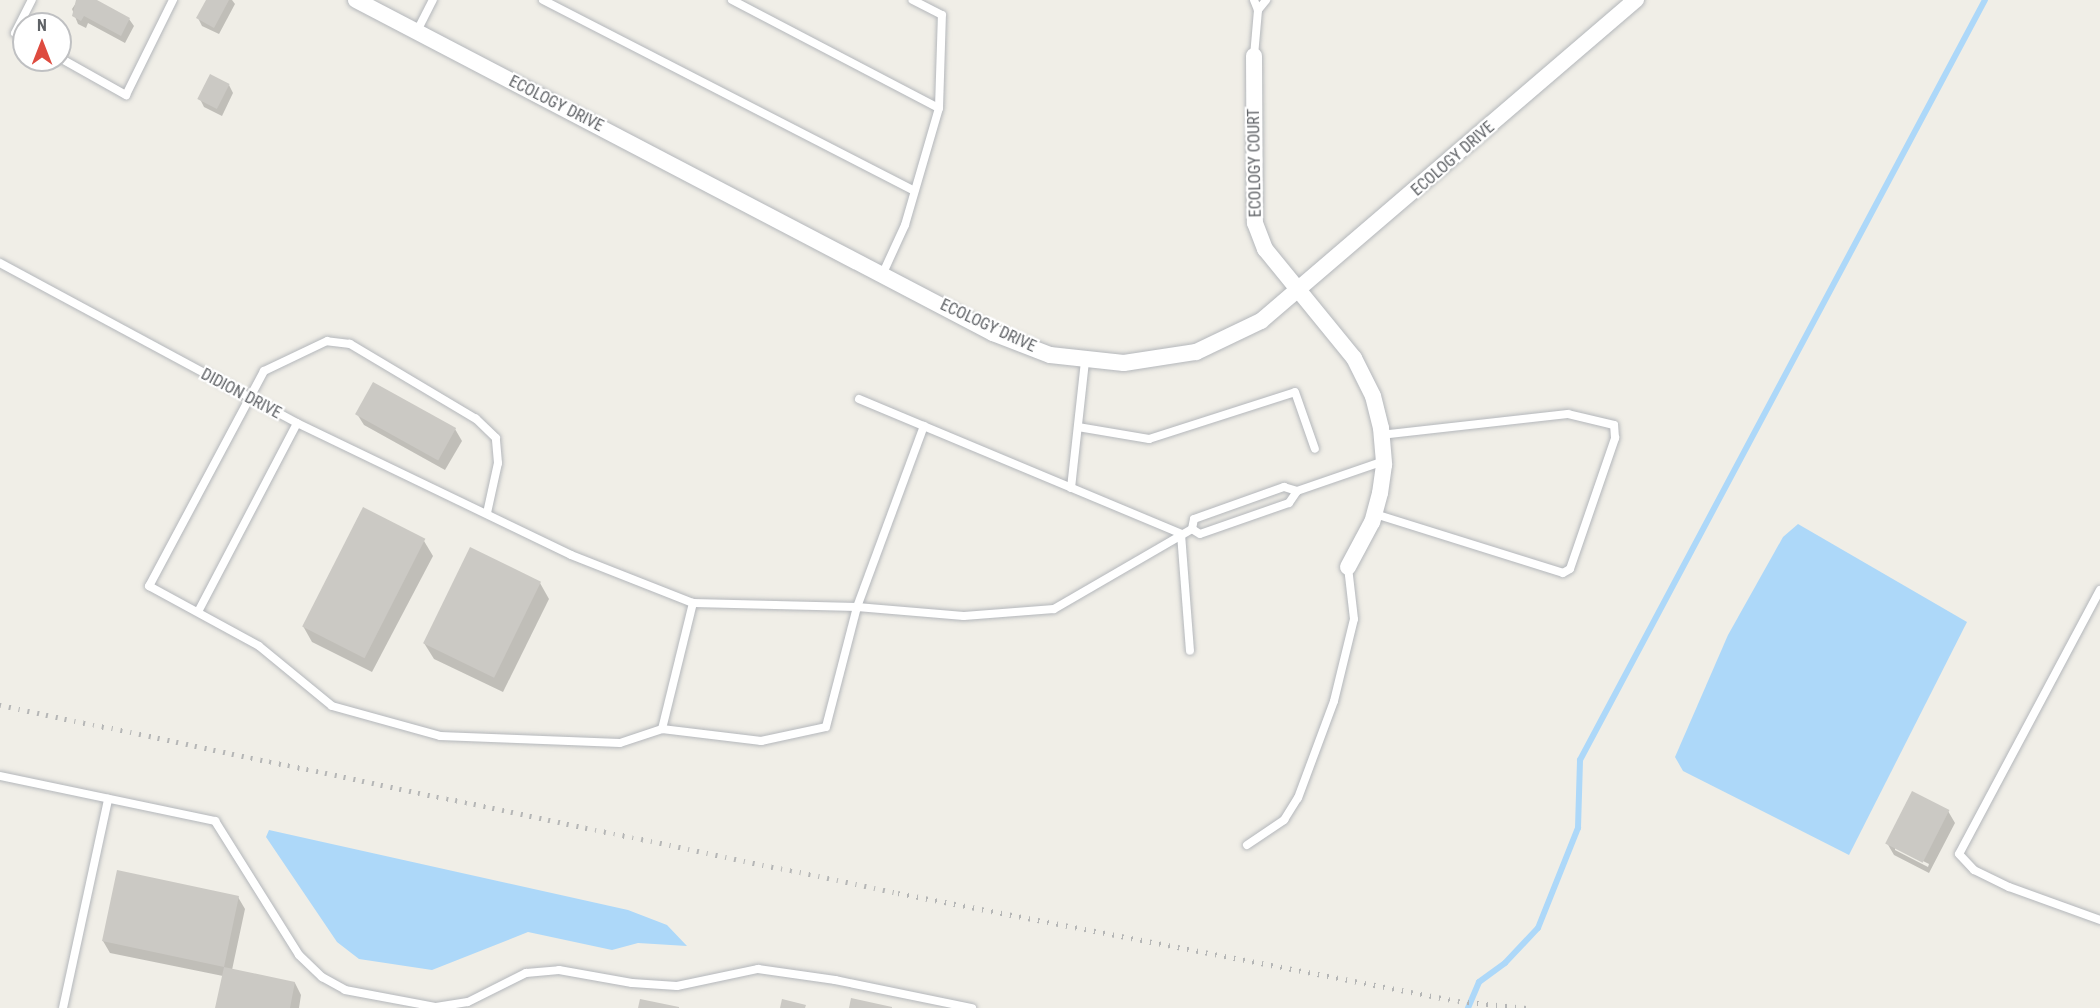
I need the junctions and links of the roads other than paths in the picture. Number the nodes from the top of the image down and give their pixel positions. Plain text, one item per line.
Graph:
1 (173, 0) edge
2 (357, 0) edge
3 (433, 0) edge
4 (543, 0) edge
5 (732, 0) edge
6 (913, 0) edge
7 (1254, 0) edge
8 (1266, 0) edge
9 (1636, 0) edge
10 (1258, 10) junction
11 (417, 31) junction
12 (1254, 56) joint
13 (72, 65) edge
14 (939, 108) junction
15 (914, 191) junction
16 (0, 263) edge
17 (883, 273) junction
18 (1299, 292) junction
19 (1085, 361) junction
20 (247, 397) junction
21 (859, 399) dead end
22 (297, 423) junction
23 (924, 426) junction
24 (1078, 427) junction
25 (1382, 435) junction
26 (1315, 448) dead end
27 (1384, 461) junction
28 (1071, 488) junction
29 (1297, 491) junction
30 (487, 513) junction
31 (1375, 514) junction
32 (1192, 529) junction
33 (1181, 534) junction
34 (1348, 567) joint
35 (2100, 590) edge
36 (693, 603) junction
37 (856, 607) junction
38 (199, 610) junction
39 (1190, 651) dead end
40 (662, 729) junction
41 (0, 776) edge
42 (108, 799) junction
43 (1247, 845) dead end
44 (2100, 921) edge
45 (63, 1008) edge
46 (972, 1008) edge

1 - 13 lane
2 - 11 street, ECOLOGY DRIVE
3 - 11 lane
4 - 15 lane
5 - 14 lane
6 - 14 lane
7 - 10 lane
8 - 10 lane
9 - 18 street, ECOLOGY DRIVE
10 - 12 lane
11 - 17 street, ECOLOGY DRIVE
12 - 18 street, ECOLOGY COURT
14 - 15 lane
15 - 17 lane
16 - 20 lane, DIDION DRIVE
17 - 19 street, ECOLOGY DRIVE
18 - 19 street, ECOLOGY DRIVE
18 - 25 street, ECOLOGY COURT
19 - 24 lane
20 - 22 lane, DIDION DRIVE
20 - 30 lane
20 - 38 lane
21 - 23 lane
22 - 30 lane, DIDION DRIVE
22 - 38 lane
23 - 28 lane
23 - 37 lane
24 - 26 lane
24 - 28 lane
25 - 27 street, ECOLOGY COURT
25 - 31 lane
27 - 29 lane
27 - 31 street, ECOLOGY COURT
28 - 33 lane
29 - 32 lane
29 - 32 lane
30 - 36 lane, DIDION DRIVE
31 - 34 street, ECOLOGY COURT
32 - 33 lane
33 - 37 lane
33 - 39 lane
34 - 43 lane
35 - 44 lane
36 - 37 lane
36 - 40 lane
37 - 40 lane
38 - 40 lane
41 - 42 lane
42 - 45 lane
42 - 46 lane

